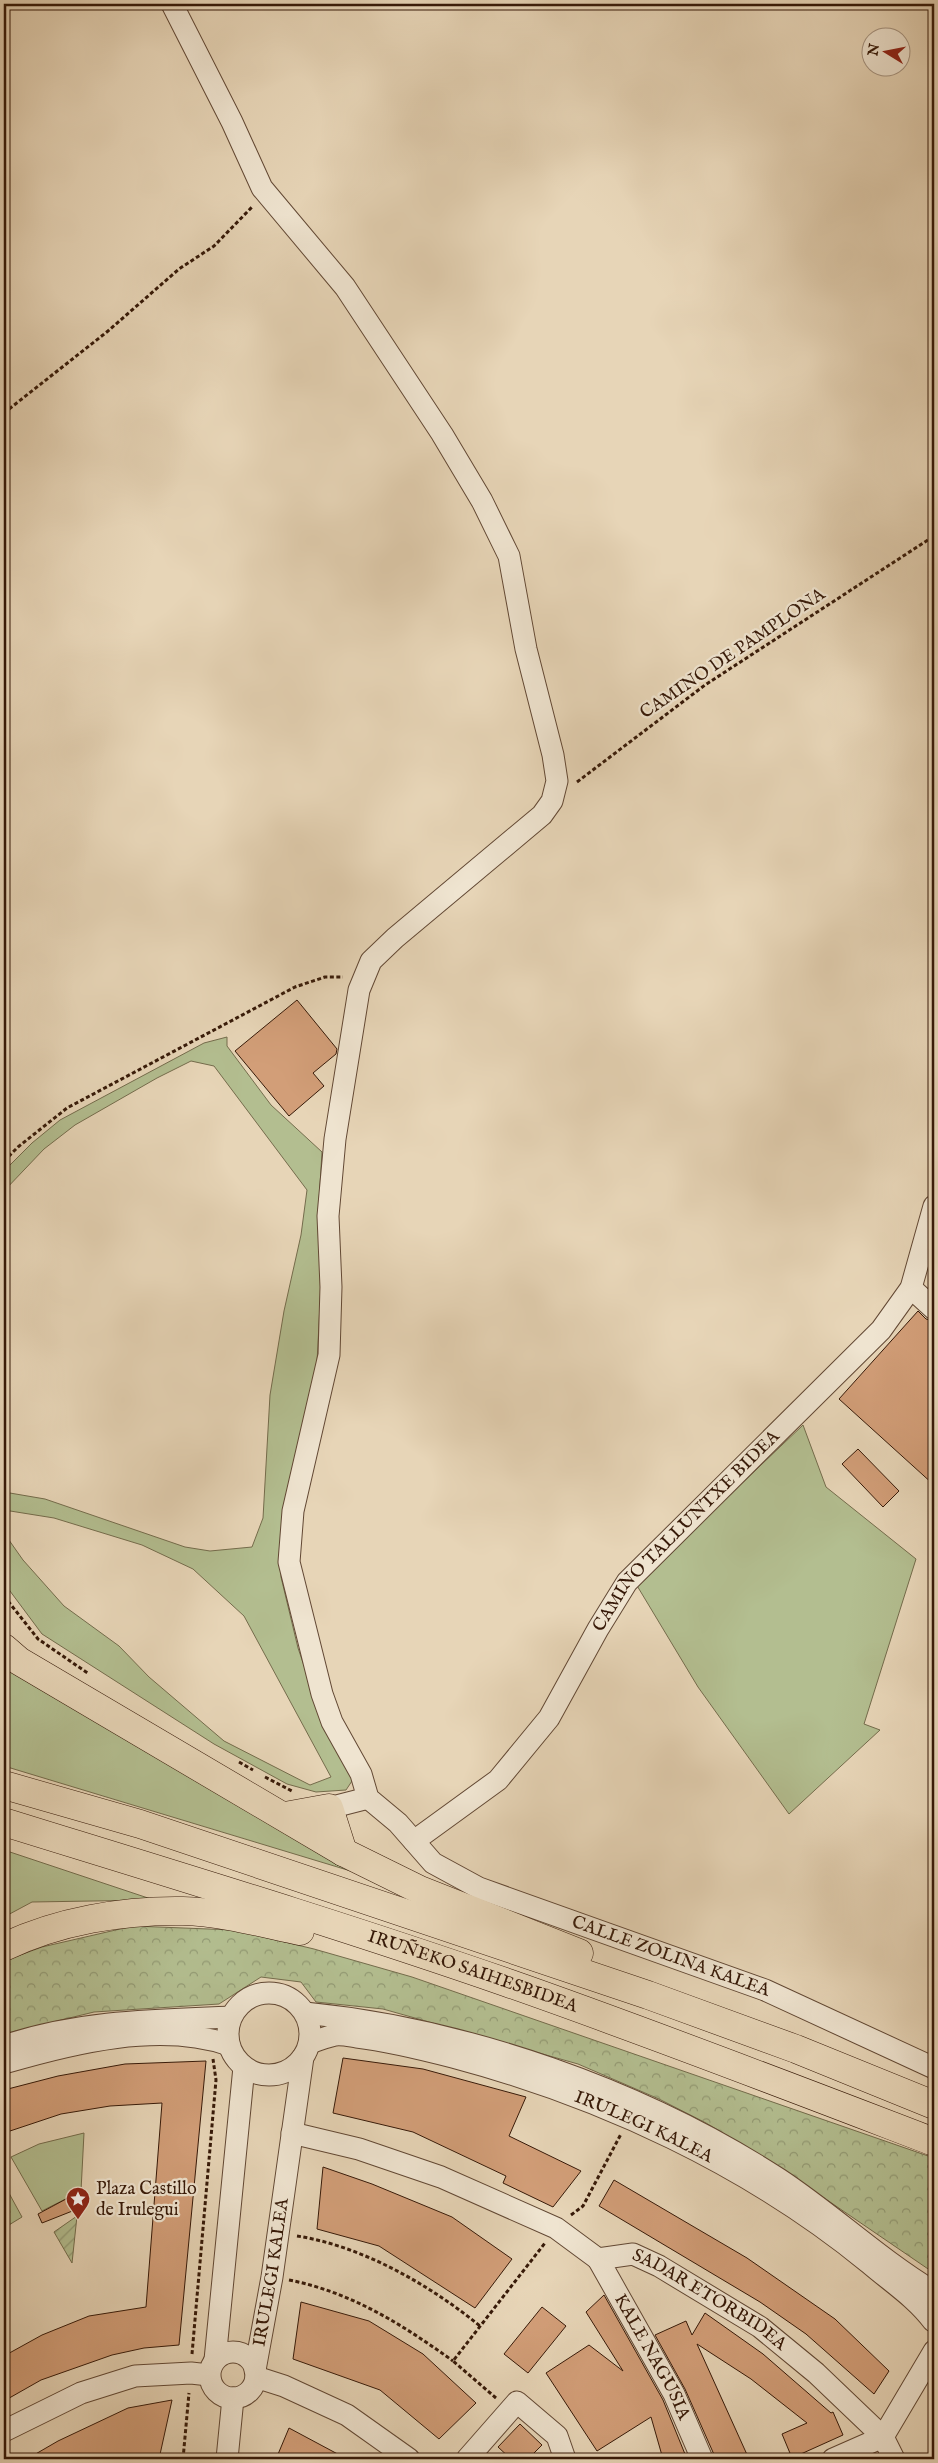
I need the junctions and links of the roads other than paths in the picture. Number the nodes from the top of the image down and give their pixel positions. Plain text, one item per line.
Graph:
1 (172, 4) edge
2 (934, 1206) edge
3 (911, 1288) junction
4 (934, 1309) edge
5 (4, 1648) edge
6 (4, 1785) edge
7 (368, 1798) junction
8 (292, 1805) junction
9 (329, 1808) junction
10 (4, 1822) edge
11 (414, 1841) junction
12 (344, 1852) junction
13 (4, 1947) edge
14 (305, 2013) junction
15 (231, 2017) junction
16 (753, 2033) junction
17 (229, 2045) junction
18 (4, 2046) edge
19 (306, 2050) junction
20 (710, 2057) junction
21 (4, 2063) edge
22 (244, 2067) junction
23 (934, 2068) edge
24 (934, 2105) edge
25 (292, 2133) junction
26 (934, 2142) edge
27 (598, 2259) junction
28 (934, 2292) edge
29 (934, 2324) edge
30 (934, 2351) edge
31 (205, 2369) junction
32 (256, 2374) junction
33 (234, 2398) junction
34 (4, 2431) edge
35 (883, 2437) junction
36 (227, 2459) edge
37 (409, 2459) edge
38 (466, 2459) edge
39 (565, 2459) edge
40 (702, 2459) edge
41 (833, 2459) edge
42 (894, 2459) edge

1 - 7 street
2 - 3 street, CAMINO TALLUNTXE BIDEA
3 - 4 street
3 - 11 street, CAMINO TALLUNTXE BIDEA
5 - 8 highway
6 - 16 highway, IRUÑEKO SAIHESBIDEA
7 - 9 street
7 - 11 street, CALLE ZOLINA KALEA
8 - 9 highway
8 - 12 highway
9 - 12 highway
10 - 20 highway, IRUÑEKO SAIHESBIDEA
11 - 23 street, CALLE ZOLINA KALEA
12 - 16 highway
13 - 20 highway
14 - 15 street
14 - 19 street
14 - 28 street, IRULEGI KALEA
15 - 17 street
15 - 18 street
16 - 24 highway, IRUÑEKO SAIHESBIDEA
17 - 21 street
17 - 22 street
19 - 22 street
19 - 25 street, IRULEGI KALEA
19 - 29 street, IRULEGI KALEA
20 - 26 highway, IRUÑEKO SAIHESBIDEA
22 - 31 street
25 - 27 street
25 - 32 street, IRULEGI KALEA
27 - 35 street, SADAR ETORBIDEA
27 - 40 street, KALE NAGUSIA
30 - 35 street
31 - 32 street
31 - 33 street
31 - 34 street
32 - 33 street
32 - 37 street
33 - 36 street
35 - 41 street
35 - 42 street, SADAR ETORBIDEA
38 - 39 street

